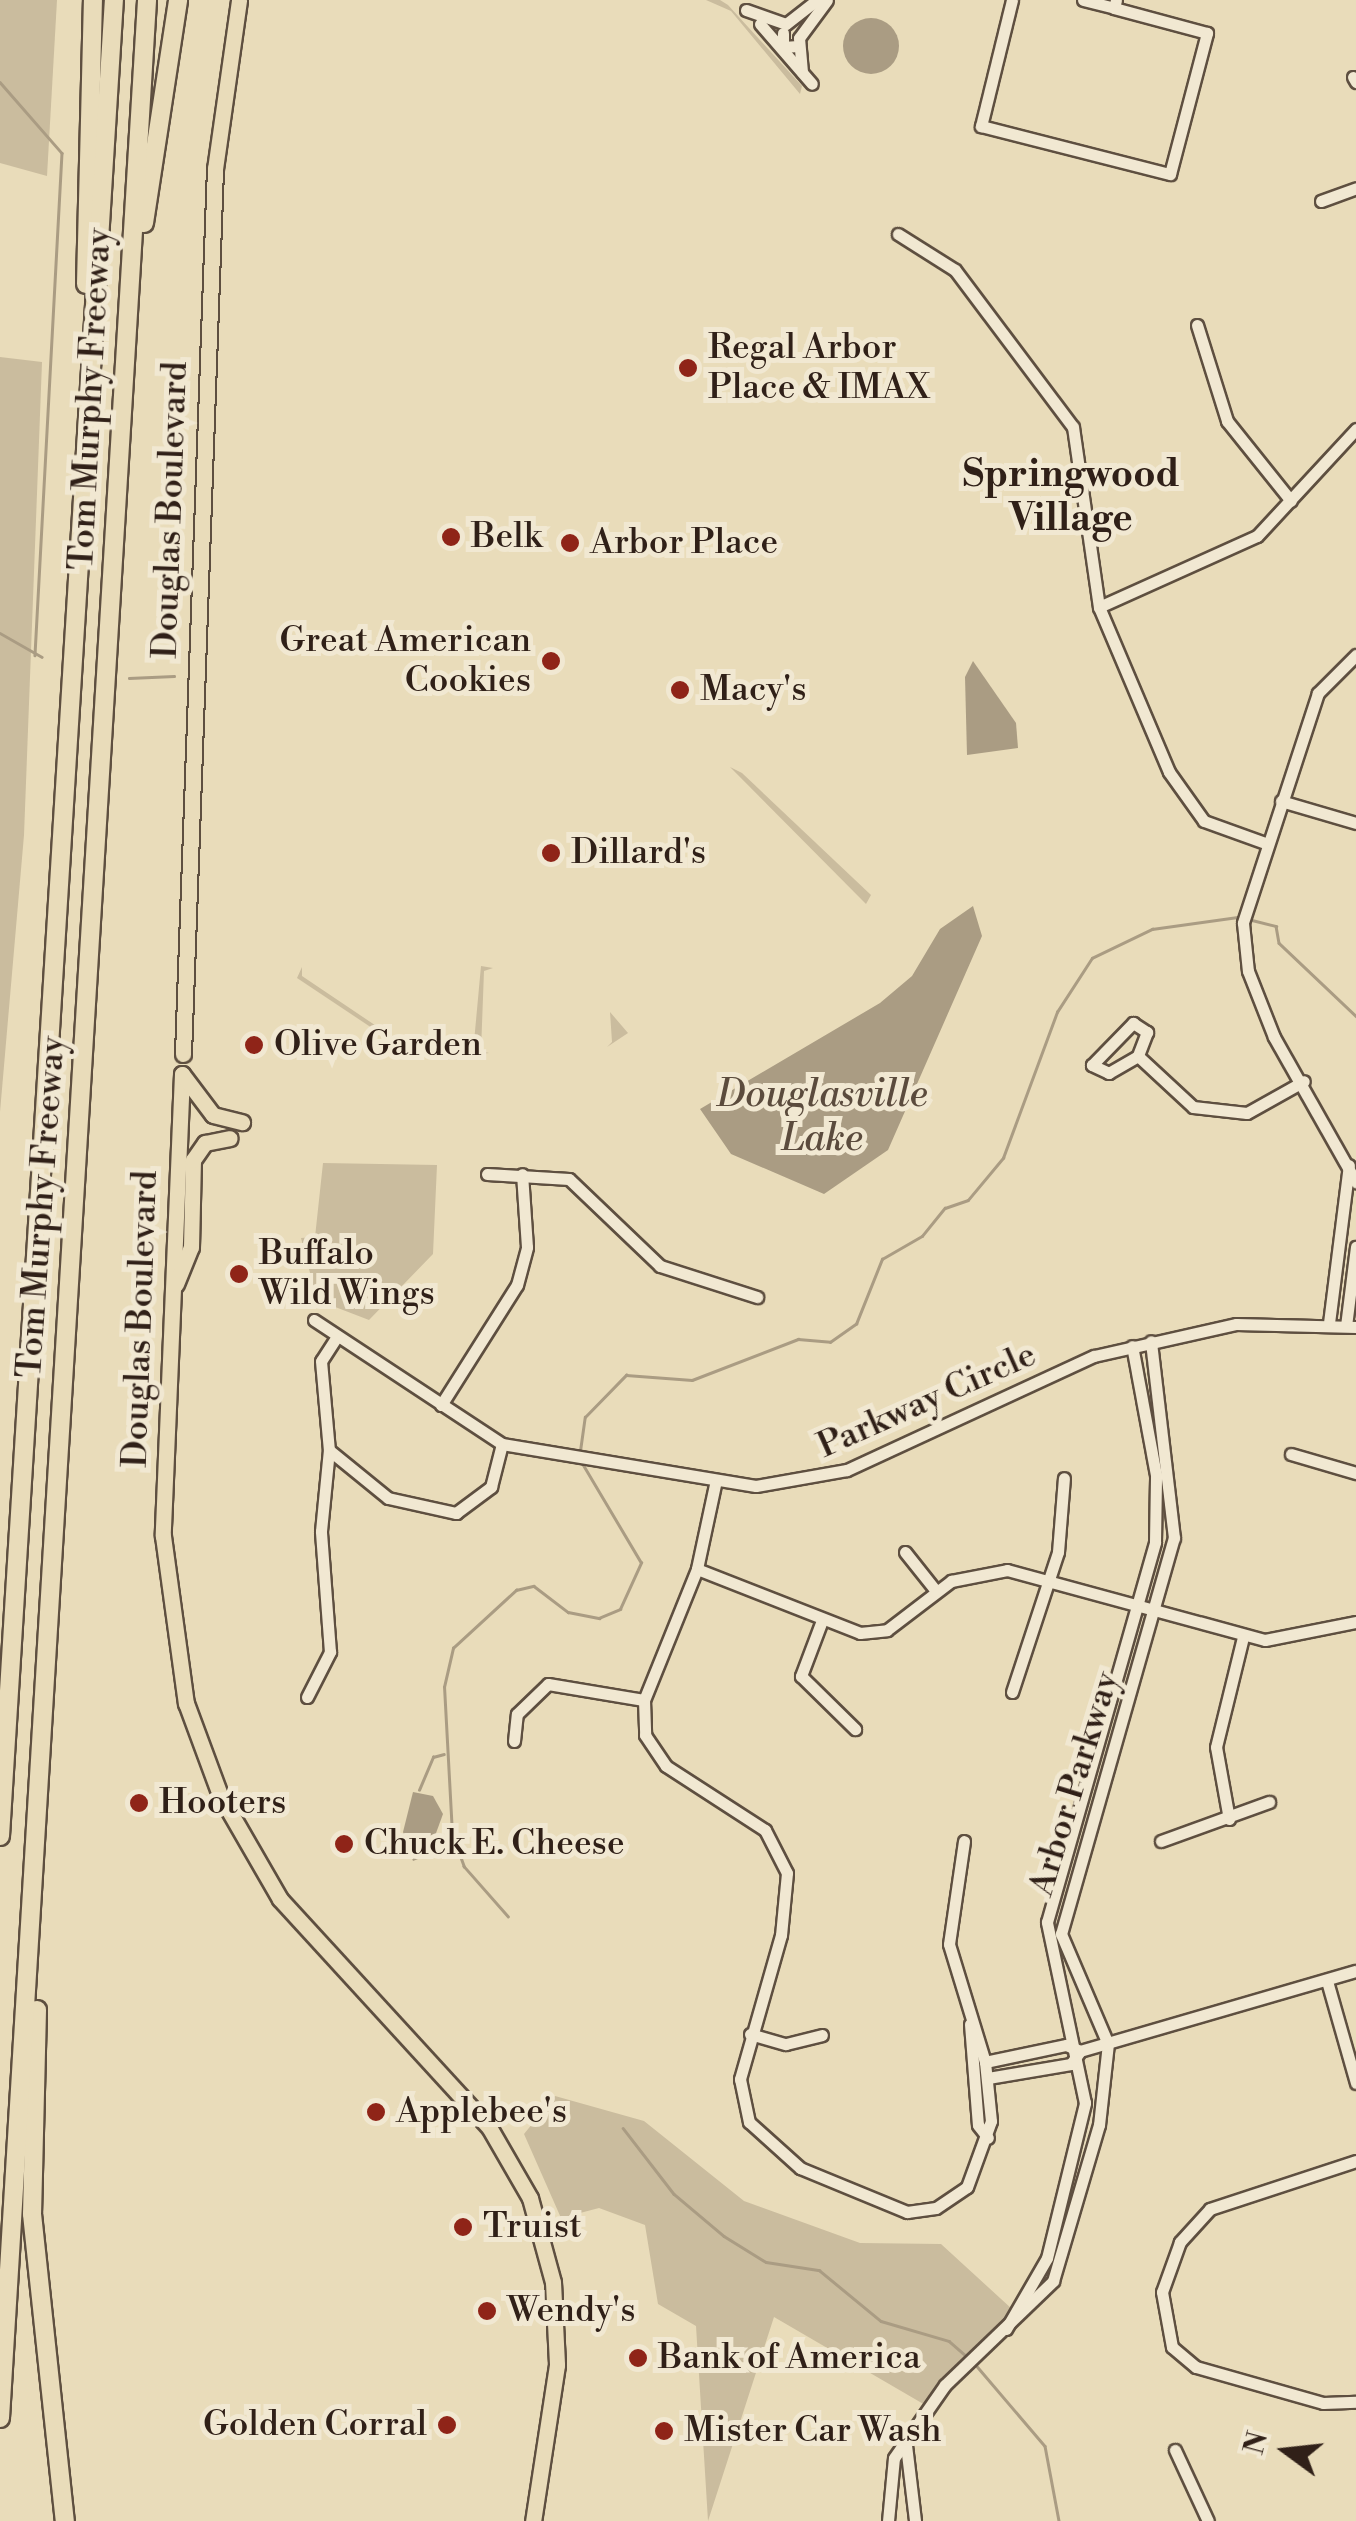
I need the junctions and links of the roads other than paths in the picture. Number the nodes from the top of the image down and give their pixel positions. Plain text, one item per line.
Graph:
1 (93, 0) edge
2 (114, 0) edge
3 (147, 0) edge
4 (178, 0) edge
5 (239, 0) edge
6 (818, 0) edge
7 (827, 0) edge
8 (1012, 0) edge
9 (1083, 0) edge
10 (1115, 4) edge
11 (818, 15) junction
12 (787, 43) junction
13 (802, 72) junction
14 (1356, 188) edge
15 (1322, 201) dead end
16 (898, 234) dead end
17 (128, 322) junction
18 (1197, 325) dead end
19 (1356, 429) edge
20 (1291, 501) junction
21 (82, 526) junction
22 (1099, 607) junction
23 (1356, 655) edge
24 (1281, 801) junction
25 (1356, 823) edge
26 (1265, 843) junction
27 (183, 1054) joint
28 (1138, 1056) junction
29 (182, 1074) junction
30 (1304, 1081) junction
31 (242, 1122) dead end
32 (230, 1138) dead end
33 (1353, 1161) edge
34 (487, 1174) dead end
35 (522, 1174) junction
36 (1356, 1182) edge
37 (1356, 1247) edge
38 (172, 1292) junction
39 (757, 1296) dead end
40 (314, 1320) dead end
41 (1328, 1323) junction
42 (1351, 1326) edge
43 (336, 1338) junction
44 (1152, 1341) junction
45 (1132, 1346) junction
46 (442, 1406) junction
47 (502, 1444) junction
48 (330, 1450) junction
49 (1291, 1454) dead end
50 (1356, 1473) edge
51 (1064, 1478) dead end
52 (716, 1480) junction
53 (905, 1552) dead end
54 (697, 1569) junction
55 (1048, 1580) junction
56 (936, 1591) junction
57 (1135, 1608) junction
58 (1155, 1612) junction
59 (1356, 1622) edge
60 (820, 1623) junction
61 (1243, 1636) junction
62 (1012, 1692) dead end
63 (307, 1697) dead end
64 (644, 1700) junction
65 (854, 1729) dead end
66 (514, 1742) dead end
67 (42, 1750) junction
68 (1269, 1802) dead end
69 (1229, 1819) junction
70 (0, 1836) edge
71 (964, 1841) dead end
72 (1161, 1841) dead end
73 (1356, 1971) edge
74 (1326, 1981) junction
75 (970, 2024) junction
76 (750, 2034) junction
77 (822, 2034) dead end
78 (1108, 2044) junction
79 (1080, 2051) junction
80 (985, 2062) junction
81 (988, 2078) junction
82 (1356, 2083) edge
83 (988, 2138) junction
84 (1356, 2160) edge
85 (1006, 2328) junction
86 (1356, 2402) edge
87 (0, 2418) edge
88 (906, 2446) junction
89 (1175, 2450) dead end
90 (64, 2521) edge
91 (533, 2521) edge
92 (888, 2521) edge
93 (916, 2521) edge
94 (1208, 2521) edge

1 - 21 highway
2 - 21 highway, Tom Murphy Freeway
3 - 17 highway, Tom Murphy Freeway
4 - 17 highway
5 - 27 main road, Douglas Boulevard
6 - 12 street
6 - 12 street
7 - 11 street
8 - 10 street
9 - 10 street
11 - 12 street
11 - 13 street
12 - 13 street
12 - 13 street
14 - 15 street
16 - 22 street
17 - 67 highway, Tom Murphy Freeway
18 - 20 street
19 - 20 street
20 - 22 street
21 - 70 highway, Tom Murphy Freeway
22 - 26 street
23 - 24 street
24 - 25 street
24 - 26 street
26 - 30 street
27 - 29 street, Douglas Boulevard
28 - 28 street
28 - 30 street
29 - 31 main road
29 - 38 main road, Douglas Boulevard
30 - 33 street
32 - 38 main road
33 - 36 street
33 - 41 street
34 - 35 street
35 - 39 street
35 - 46 street
37 - 42 street
38 - 91 main road, Douglas Boulevard
40 - 43 street, Parkway Circle
41 - 42 street, Parkway Circle
41 - 44 street, Parkway Circle
43 - 46 street, Parkway Circle
43 - 48 street
44 - 45 street, Parkway Circle
44 - 58 street, Arbor Parkway
45 - 52 street, Parkway Circle
45 - 57 street, Arbor Parkway
46 - 47 street, Parkway Circle
47 - 48 street
47 - 52 street, Parkway Circle
48 - 63 street
49 - 50 street
51 - 55 street
52 - 54 street
53 - 56 street
54 - 60 street
54 - 64 street
55 - 56 street
55 - 57 street
55 - 62 street
56 - 60 street
57 - 58 street
57 - 79 street, Arbor Parkway
58 - 61 street
58 - 78 street, Arbor Parkway
59 - 61 street
60 - 65 street
61 - 69 street
64 - 66 street
64 - 76 street
67 - 87 highway, Tom Murphy Freeway
67 - 90 highway
68 - 69 street
69 - 72 street
71 - 75 street
73 - 74 street
74 - 78 street
74 - 82 street
75 - 80 street
75 - 83 street
76 - 77 street
76 - 83 street
78 - 79 street
78 - 85 street, Arbor Parkway
79 - 80 street
79 - 81 street
79 - 85 street, Arbor Parkway
80 - 81 street
81 - 83 street
84 - 86 street
85 - 88 street, Arbor Parkway
88 - 92 street, Arbor Parkway
88 - 93 street
89 - 94 street

